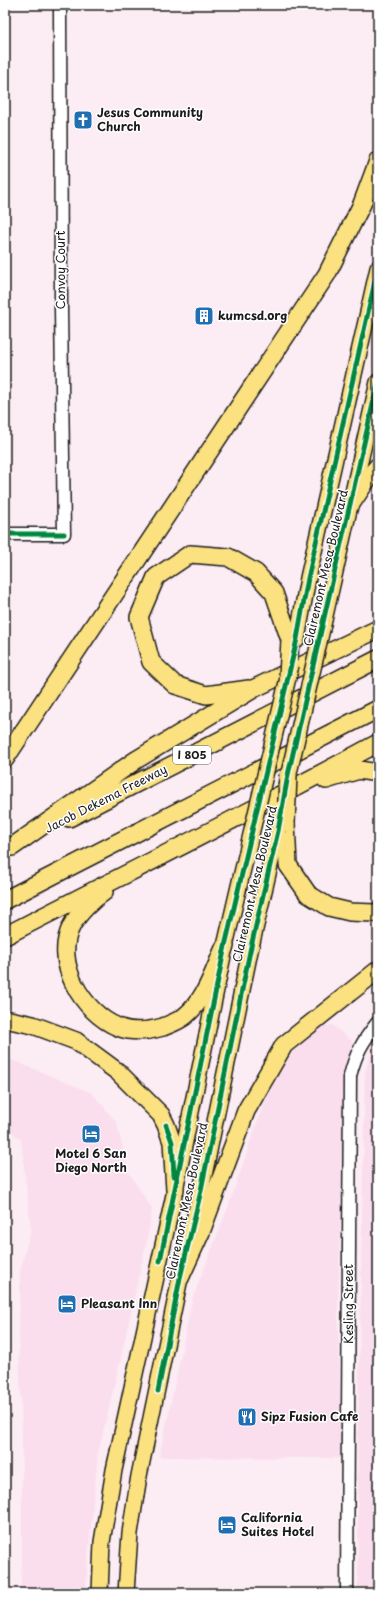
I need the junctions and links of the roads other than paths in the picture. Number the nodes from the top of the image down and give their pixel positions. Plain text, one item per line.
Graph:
1 (60, 5) edge
2 (378, 161) edge
3 (378, 268) edge
4 (378, 382) edge
5 (378, 466) edge
6 (351, 504) junction
7 (5, 534) edge
8 (378, 630) edge
9 (293, 639) junction
10 (378, 660) edge
11 (288, 676) joint
12 (255, 688) junction
13 (378, 709) edge
14 (378, 744) edge
15 (5, 759) edge
16 (378, 773) edge
17 (292, 782) junction
18 (282, 827) junction
19 (9, 849) edge
20 (149, 861) junction
21 (5, 900) edge
22 (378, 912) edge
23 (5, 936) edge
24 (225, 946) junction
25 (378, 970) edge
26 (5, 1019) edge
27 (378, 1022) edge
28 (175, 1190) junction
29 (180, 1278) junction
30 (100, 1593) edge
31 (126, 1593) edge
32 (347, 1593) edge

1 - 7 street, Convoy Court
2 - 15 highway
3 - 9 main road, Clairemont Mesa Boulevard
4 - 6 main road, Clairemont Mesa Boulevard
5 - 6 highway
6 - 17 main road, Clairemont Mesa Boulevard, bridge
8 - 12 highway
9 - 11 highway, bridge
9 - 12 highway
10 - 19 highway, Jacob Dekema Freeway / I 805
11 - 24 main road, Clairemont Mesa Boulevard, bridge
12 - 19 highway
13 - 21 highway
14 - 17 highway
16 - 17 highway
17 - 18 highway, bridge
17 - 20 highway
18 - 22 highway
18 - 29 main road, Clairemont Mesa Boulevard
20 - 23 highway
20 - 24 highway
24 - 28 main road, Clairemont Mesa Boulevard
25 - 29 highway
26 - 28 highway
27 - 32 street, Kesling Street
28 - 30 main road, Clairemont Mesa Boulevard
29 - 31 main road, Clairemont Mesa Boulevard

